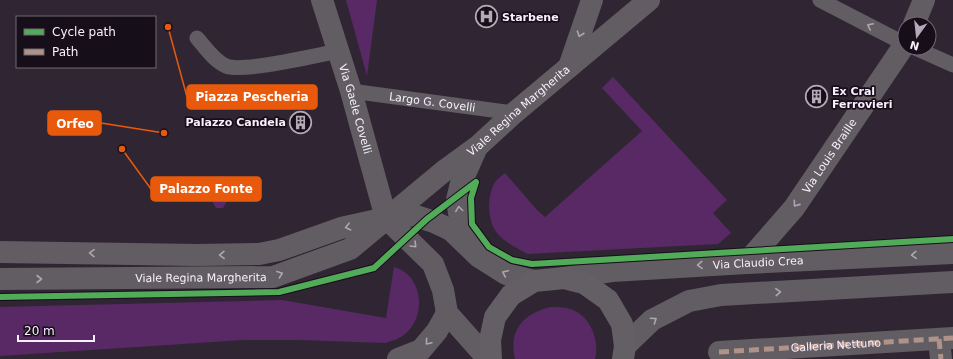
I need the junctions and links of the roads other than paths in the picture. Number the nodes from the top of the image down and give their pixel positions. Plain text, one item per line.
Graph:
1 (322, 0) edge
2 (592, 0) edge
3 (650, 0) edge
4 (820, 0) edge
5 (924, 0) edge
6 (917, 16) edge
7 (197, 38) dead end
8 (897, 40) edge
9 (339, 51) junction
10 (897, 56) edge
11 (933, 56) edge
12 (953, 65) edge
13 (569, 68) junction
14 (351, 91) junction
15 (514, 113) junction
16 (477, 147) junction
17 (386, 218) junction
18 (0, 252) edge
19 (953, 253) edge
20 (479, 257) junction
21 (746, 263) junction
22 (564, 278) junction
23 (0, 279) edge
24 (534, 281) junction
25 (953, 282) edge
26 (447, 313) junction
27 (944, 345) edge
28 (719, 352) dead end
29 (624, 353) edge
30 (398, 359) edge
31 (488, 359) edge
32 (491, 359) edge

1 - 9 street, Via Gaele Covelli
2 -> 13 street
3 - 13 street, Viale Regina Margherita
8 -> 4 lane
5 - 6 street
7 - 9 lane
9 - 14 street, Via Gaele Covelli
10 -> 21 street, Via Louis Braille
11 - 12 lane
13 - 15 street, Viale Regina Margherita
14 - 15 lane, Largo G. Covelli
14 - 17 street, Via Gaele Covelli
15 - 16 street, Viale Regina Margherita
16 - 17 street, Viale Regina Margherita
20 -> 16 street
17 -> 18 street, Viale Regina Margherita
17 - 20 street
23 -> 17 street, Viale Regina Margherita
17 -> 26 street
19 -> 21 street, Via Claudio Crea
24 -> 20 street
21 -> 22 street, Via Claudio Crea
22 - 24 main road
22 - 29 main road
24 - 32 main road
29 -> 25 street
26 -> 30 street
26 - 31 street
27 - 28 street, Galleria Nettuno

